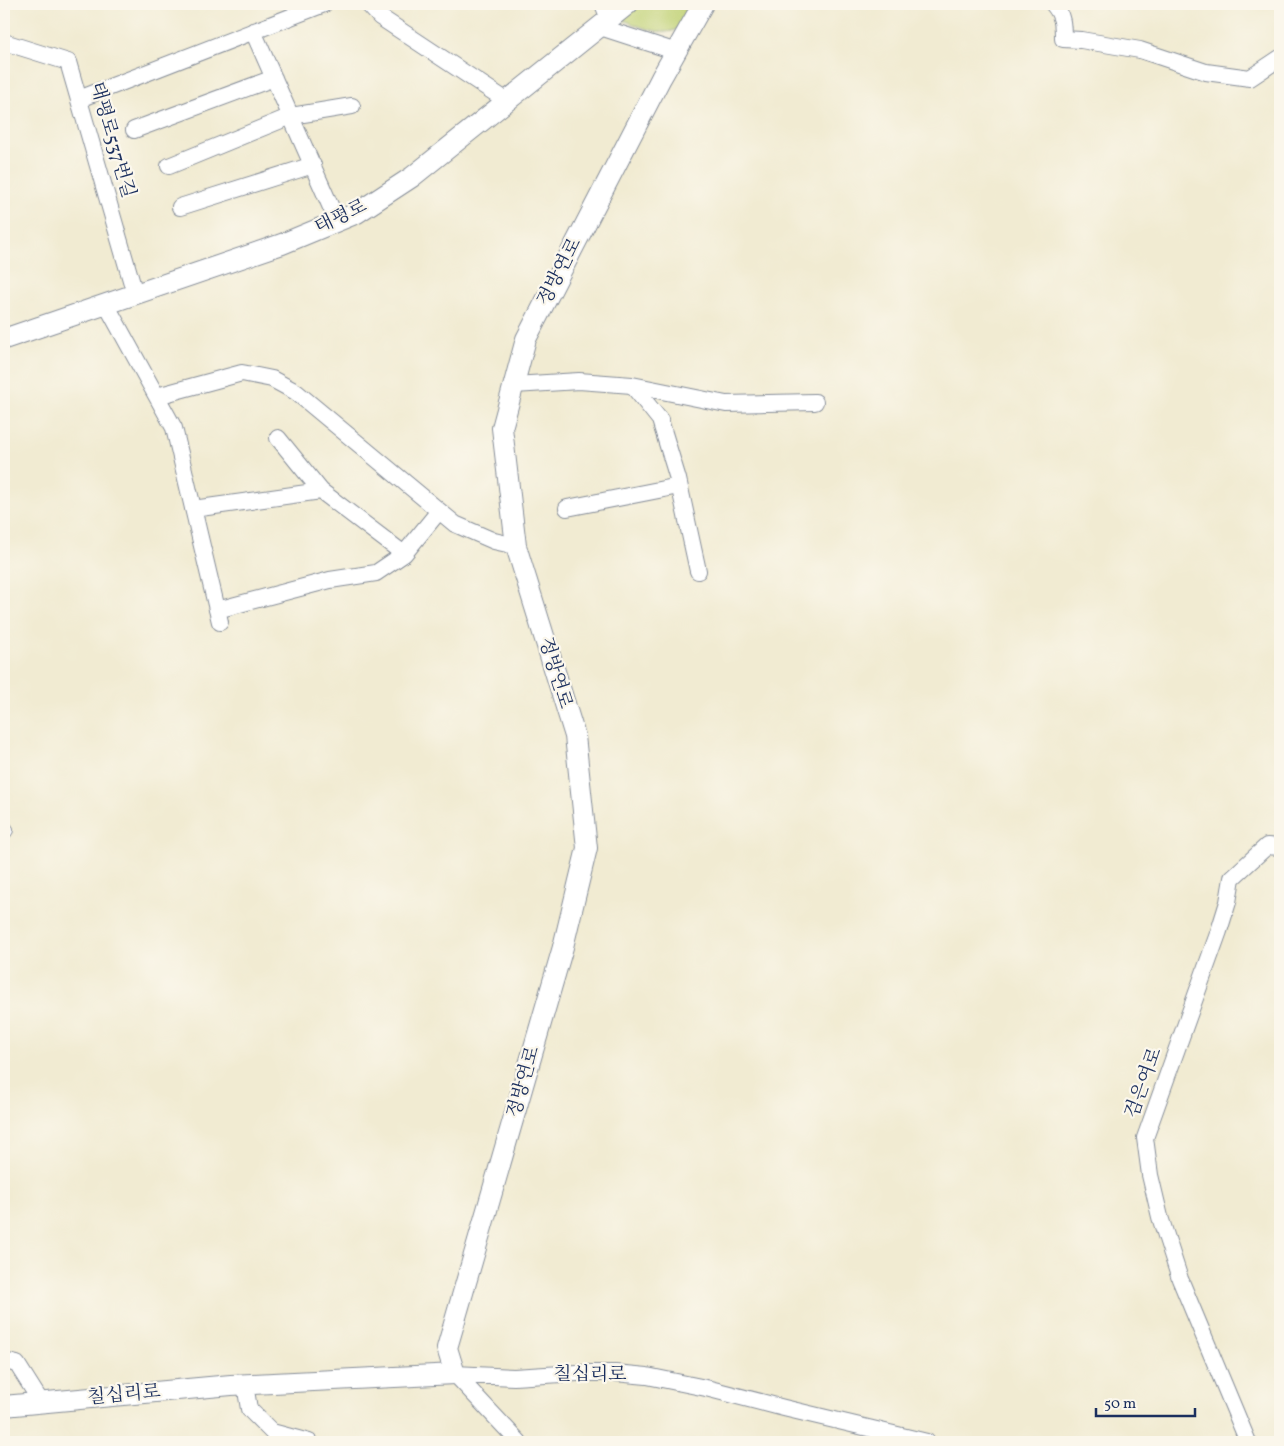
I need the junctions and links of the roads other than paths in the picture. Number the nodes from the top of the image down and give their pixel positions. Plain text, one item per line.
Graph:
1 (324, 4) edge
2 (368, 4) edge
3 (628, 4) edge
4 (704, 4) edge
5 (1053, 4) edge
6 (604, 17) edge
7 (253, 31) junction
8 (4, 42) edge
9 (677, 52) junction
10 (1280, 58) edge
11 (274, 78) junction
12 (79, 99) junction
13 (507, 101) junction
14 (352, 106) dead end
15 (291, 116) junction
16 (134, 130) dead end
17 (313, 165) junction
18 (169, 166) dead end
19 (180, 207) dead end
20 (338, 221) junction
21 (136, 294) junction
22 (106, 304) junction
23 (4, 339) edge
24 (514, 385) junction
25 (632, 385) junction
26 (157, 396) junction
27 (815, 402) dead end
28 (278, 438) dead end
29 (679, 486) junction
30 (321, 491) junction
31 (567, 508) dead end
32 (193, 509) junction
33 (440, 511) junction
34 (516, 546) junction
35 (404, 554) junction
36 (698, 571) dead end
37 (1280, 846) edge
38 (4, 1362) edge
39 (454, 1374) junction
40 (245, 1384) junction
41 (41, 1402) junction
42 (4, 1406) edge
43 (309, 1442) edge
44 (519, 1442) edge
45 (927, 1442) edge
46 (1248, 1442) edge

1 - 7 street
2 - 13 street
3 - 6 main road, 태평로
4 - 9 main road, 정방연로
5 - 10 street
6 - 9 street
6 - 13 main road, 태평로
7 - 11 street
7 - 12 street
8 - 12 street, 태평로537번길
9 - 24 main road, 정방연로
11 - 15 street
11 - 16 street
12 - 21 street, 태평로537번길
13 - 20 main road, 태평로
14 - 15 street
15 - 17 street
15 - 18 street
17 - 19 street
17 - 20 street
20 - 21 main road, 태평로
21 - 22 main road, 태평로
22 - 23 main road, 태평로
22 - 26 street
24 - 25 street
24 - 34 main road, 정방연로
25 - 27 street
25 - 29 street
26 - 32 street
26 - 33 street
28 - 30 street
29 - 31 street
29 - 36 street
30 - 32 street
30 - 35 street
32 - 35 street
33 - 34 street
33 - 35 street
34 - 39 main road, 정방연로
37 - 46 street, 검은여로
38 - 41 street
39 - 40 main road, 칠십리로
39 - 44 street
39 - 45 street, 칠십리로
40 - 41 main road, 칠십리로
40 - 43 street
41 - 42 main road, 칠십리로

